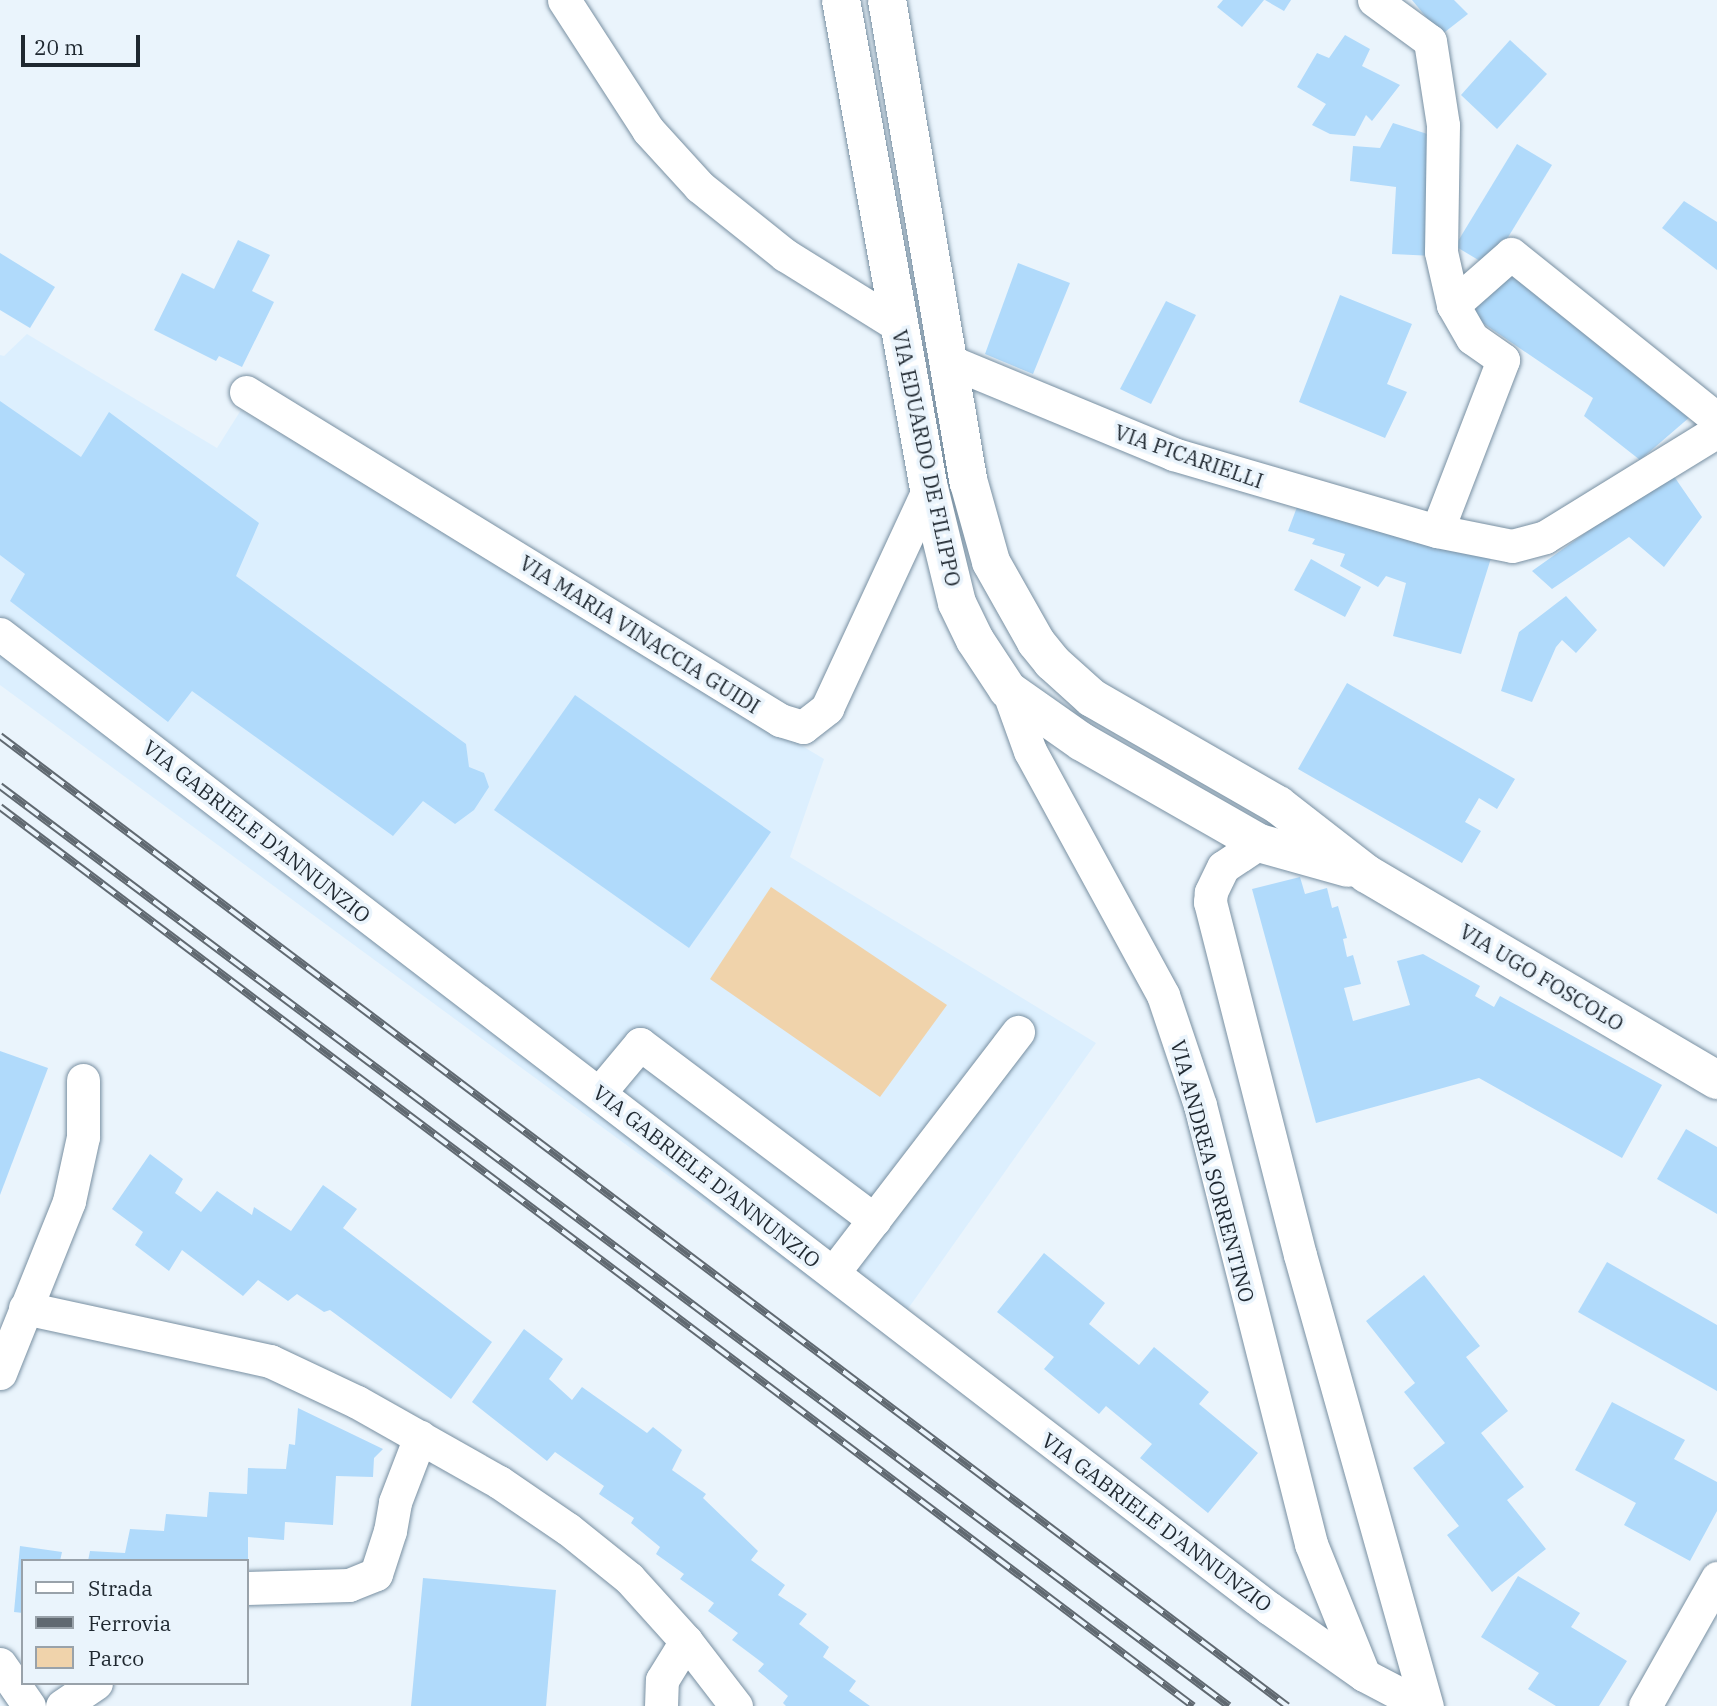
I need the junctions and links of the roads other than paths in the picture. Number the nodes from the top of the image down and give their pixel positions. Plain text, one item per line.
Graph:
1 (564, 0) edge
2 (841, 0) edge
3 (887, 0) edge
4 (1374, 0) edge
5 (1453, 305) junction
6 (900, 326) junction
7 (949, 361) junction
8 (246, 392) dead end
9 (1717, 419) edge
10 (1717, 431) edge
11 (929, 488) junction
12 (1437, 531) junction
13 (0, 634) edge
14 (1008, 690) junction
15 (1259, 843) junction
16 (1367, 874) junction
17 (1018, 1032) dead end
18 (83, 1080) dead end
19 (1717, 1080) edge
20 (599, 1093) junction
21 (874, 1220) junction
22 (833, 1273) junction
23 (25, 1308) junction
24 (0, 1373) edge
25 (420, 1437) junction
26 (1717, 1578) edge
27 (248, 1588) edge
28 (687, 1641) junction
29 (0, 1664) edge
30 (1364, 1675) junction
31 (99, 1691) edge
32 (29, 1706) edge
33 (62, 1706) edge
34 (661, 1706) edge
35 (736, 1706) edge
36 (1425, 1706) edge
37 (1645, 1706) edge

1 - 6 street
2 - 6 street, VIA EDUARDO DE FILIPPO
3 - 7 street, VIA EDUARDO DE FILIPPO
4 - 5 street
5 - 9 street
5 - 12 street
6 - 11 street, VIA EDUARDO DE FILIPPO
7 - 12 street, VIA PICARIELLI
7 - 16 street, VIA EDUARDO DE FILIPPO
8 - 11 street, VIA MARIA VINACCIA GUIDI
10 - 12 street, VIA PICARIELLI
11 - 14 street, VIA EDUARDO DE FILIPPO
13 - 20 street, VIA GABRIELE D'ANNUNZIO
14 - 15 street, VIA EDUARDO DE FILIPPO
14 - 30 street, VIA ANDREA SORRENTINO
15 - 16 street, VIA EDUARDO DE FILIPPO
15 - 36 street
16 - 19 street, VIA UGO FOSCOLO
17 - 21 street
18 - 23 street
20 - 21 street
20 - 22 street, VIA GABRIELE D'ANNUNZIO
21 - 22 street
22 - 30 street, VIA GABRIELE D'ANNUNZIO
23 - 24 street
23 - 25 street
25 - 27 street
25 - 28 street
26 - 37 street
28 - 34 street
28 - 35 street
29 - 32 street
30 - 36 street, VIA GABRIELE D'ANNUNZIO
31 - 33 street

